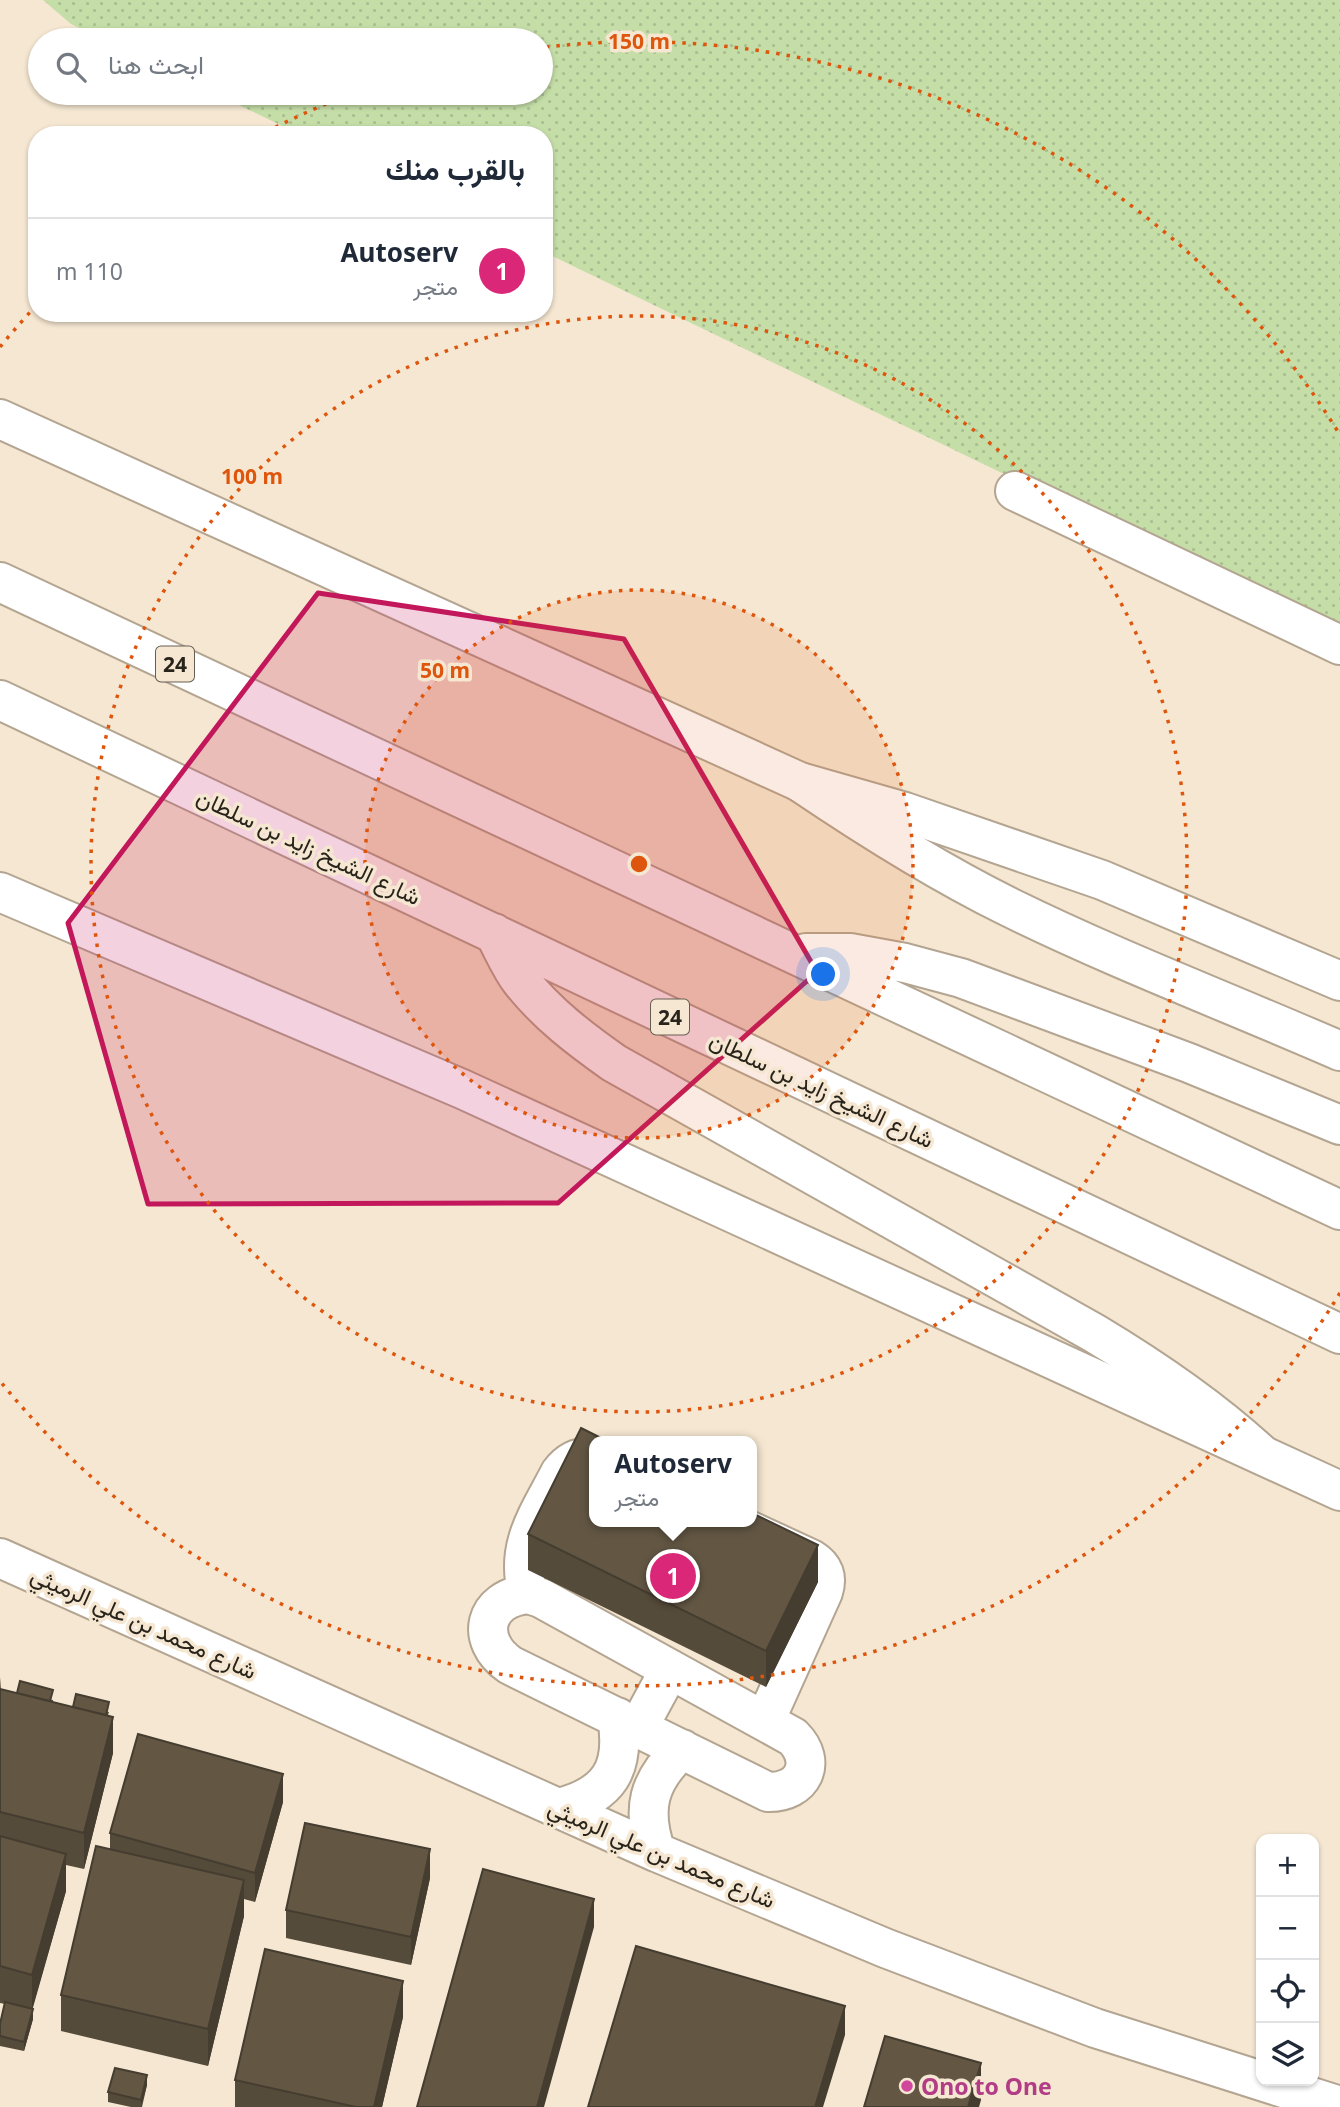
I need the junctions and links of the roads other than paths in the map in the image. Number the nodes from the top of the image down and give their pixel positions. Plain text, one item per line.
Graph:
1 (0, 419) edge
2 (1015, 491) dead end
3 (0, 582) edge
4 (1340, 645) edge
5 (0, 700) edge
6 (800, 782) junction
7 (0, 892) edge
8 (495, 933) junction
9 (791, 953) junction
10 (1340, 982) edge
11 (1340, 1051) edge
12 (1340, 1125) edge
13 (1340, 1210) edge
14 (1340, 1334) edge
15 (1261, 1454) junction
16 (589, 1458) edge
17 (1340, 1491) edge
18 (743, 1527) edge
19 (0, 1558) edge
20 (528, 1594) junction
21 (670, 1669) junction
22 (765, 1721) junction
23 (628, 1723) junction
24 (682, 1749) junction
25 (559, 1808) junction
26 (656, 1852) junction
27 (1340, 2106) edge

1 - 6 main road
2 - 4 main road
3 - 9 main road, 24
5 - 8 main road, شارع الشيخ زايد بن سلطان / 24
6 - 10 main road
6 - 11 main road
7 - 15 main road
8 - 14 main road, شارع الشيخ زايد بن سلطان / 24
8 - 15 main road
9 - 12 main road
9 - 13 main road, 24
15 - 17 main road
16 - 20 main road
18 - 22 main road
19 - 25 main road, شارع محمد بن علي الرميثي
20 - 21 main road
20 - 23 main road
21 - 22 main road
21 - 23 main road
22 - 24 main road
23 - 24 main road
23 - 25 main road
24 - 26 main road
25 - 26 main road, شارع محمد بن علي الرميثي
26 - 27 main road, شارع محمد بن علي الرميثي

